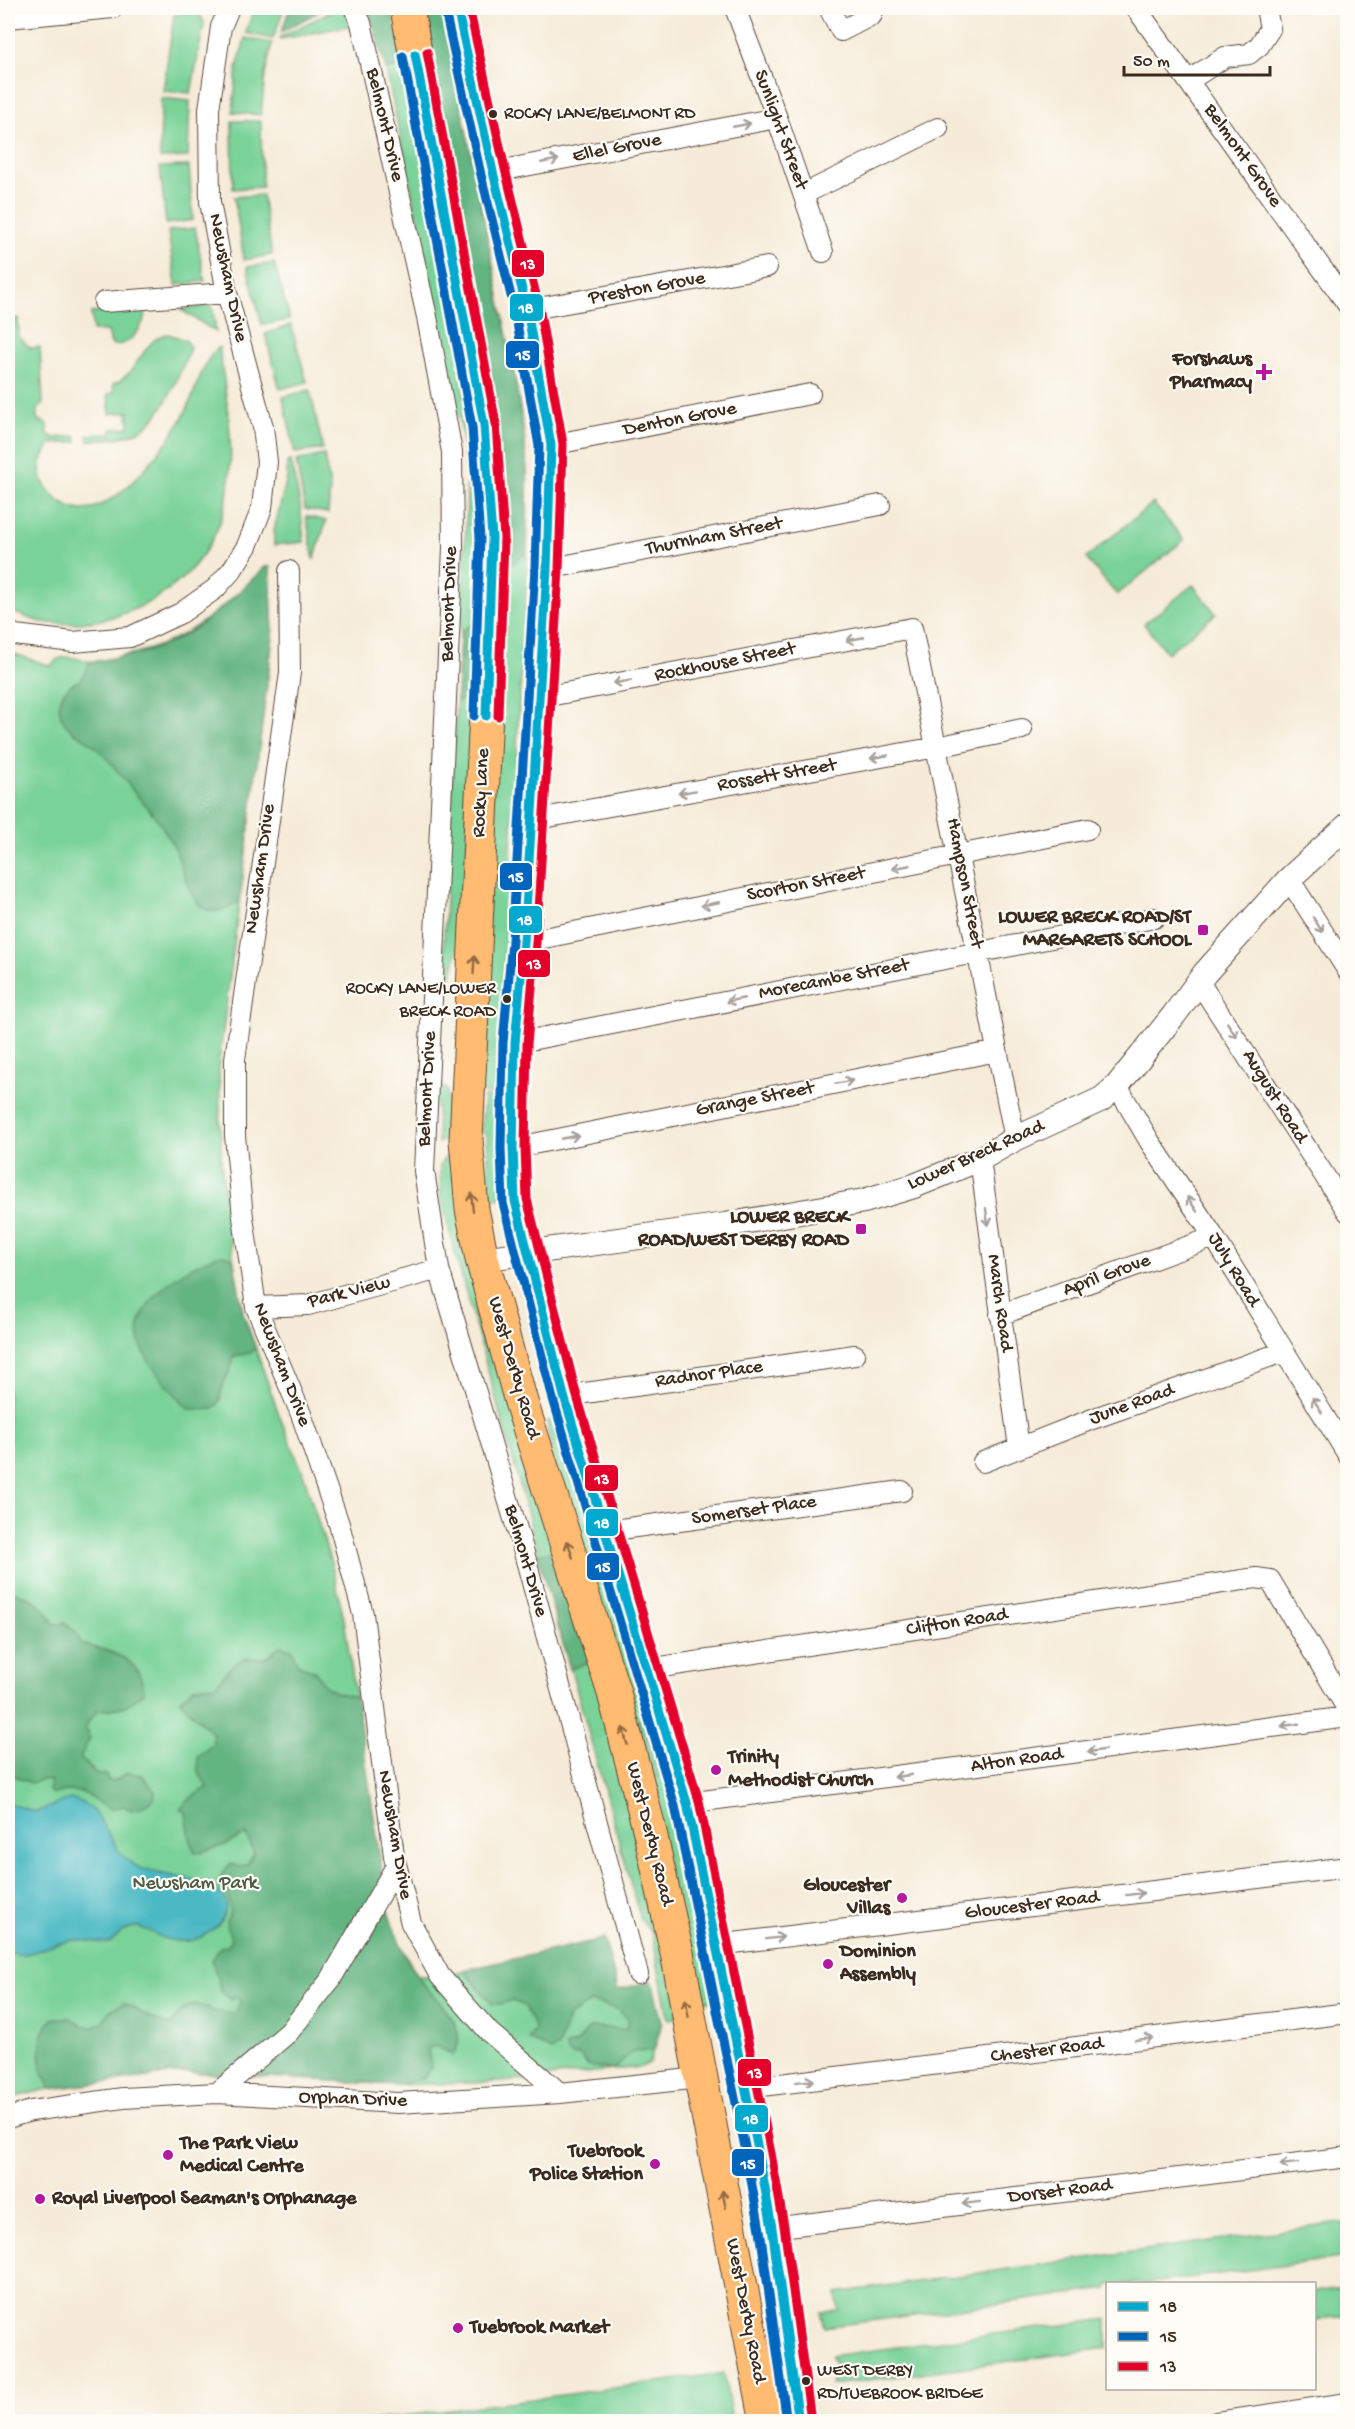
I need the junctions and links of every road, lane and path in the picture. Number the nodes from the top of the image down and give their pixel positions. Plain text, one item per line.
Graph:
1 (113, 8) edge
2 (229, 8) edge
3 (354, 8) edge
4 (407, 8) edge
5 (457, 8) edge
6 (735, 8) edge
7 (829, 8) edge
8 (1136, 8) edge
9 (1266, 8) edge
10 (872, 15) dead end
11 (8, 18) edge
12 (1188, 81) junction
13 (777, 118) junction
14 (938, 128) dead end
15 (493, 172) junction
16 (804, 194) junction
17 (823, 252) dead end
18 (767, 267) dead end
19 (227, 292) junction
20 (104, 302) dead end
21 (1347, 305) edge
22 (527, 310) junction
23 (810, 394) dead end
24 (551, 445) junction
25 (880, 505) dead end
26 (547, 569) junction
27 (289, 571) dead end
28 (912, 628) joint
29 (8, 631) edge
30 (538, 698) junction
31 (1022, 729) dead end
32 (937, 747) junction
33 (532, 820) junction
34 (1347, 825) edge
35 (1088, 829) dead end
36 (959, 855) junction
37 (1289, 879) junction
38 (1154, 918) dead end
39 (524, 942) junction
40 (978, 952) junction
41 (1347, 971) edge
42 (1199, 982) junction
43 (515, 1043) junction
44 (997, 1051) junction
45 (1116, 1086) junction
46 (1015, 1139) junction
47 (513, 1148) junction
48 (980, 1159) junction
49 (1347, 1212) edge
50 (1214, 1238) junction
51 (527, 1252) junction
52 (482, 1260) junction
53 (439, 1269) junction
54 (256, 1307) junction
55 (1000, 1315) junction
56 (1283, 1352) junction
57 (855, 1355) dead end
58 (564, 1396) junction
59 (1019, 1448) junction
60 (1347, 1455) edge
61 (983, 1462) dead end
62 (902, 1491) dead end
63 (606, 1531) junction
64 (648, 1669) junction
65 (1347, 1710) edge
66 (1347, 1717) edge
67 (687, 1803) junction
68 (396, 1866) junction
69 (1347, 1867) edge
70 (717, 1945) junction
71 (638, 1974) dead end
72 (1347, 2013) edge
73 (700, 2078) junction
74 (747, 2088) junction
75 (217, 2093) junction
76 (560, 2093) junction
77 (8, 2118) edge
78 (1347, 2157) edge
79 (772, 2228) junction
80 (1347, 2403) edge
81 (767, 2421) edge
82 (799, 2421) edge
83 (1217, 2421) edge

1 - 11 street
2 - 19 street, Newsham Drive
3 - 53 street, Belmont Drive
52 -> 4 highway, Rocky Lane
5 - 15 highway
6 - 13 street, Sunlight Street
7 - 10 street
8 - 12 street, Belmont Grove
9 - 12 street
12 - 21 street, Belmont Grove
15 -> 13 street, Ellel Grove
13 - 16 street, Sunlight Street
14 - 16 street
15 - 22 highway
16 - 17 street, Sunlight Street
18 - 22 street, Preston Grove
19 - 20 street
19 - 29 street, Newsham Drive
22 - 24 highway
23 - 24 street, Denton Grove
24 - 26 highway
25 - 26 street, Thurnham Street
26 - 30 highway
27 - 54 street, Newsham Drive
28 -> 30 street, Rockhouse Street
28 - 32 street, Hampson Street
30 - 33 highway
31 - 32 street, Rossett Street
32 -> 33 street, Rossett Street
32 - 36 street, Hampson Street
33 - 39 highway
34 - 37 street, Lower Breck Road
35 - 36 street, Scorton Street
36 -> 39 street, Scorton Street
36 - 40 street, Hampson Street
37 -> 41 street
37 - 42 street, Lower Breck Road
38 - 40 street, Morecambe Street
39 - 43 highway
40 -> 43 street, Morecambe Street
40 - 44 street, Hampson Street
42 - 45 street, Lower Breck Road
42 -> 49 street, August Road
43 - 47 highway
44 - 46 street, Hampson Street
47 -> 44 street, Grange Street
45 - 46 street, Lower Breck Road
50 -> 45 street, July Road
46 - 48 street, Lower Breck Road
47 - 51 highway
48 - 51 street, Lower Breck Road
48 -> 55 street, March Road
50 - 55 street, April Grove
50 - 56 street, July Road
51 - 52 street, Lower Breck Road
51 - 58 highway, West Derby Road
73 -> 52 highway, West Derby Road
53 - 54 street, Park View
53 - 71 street, Belmont Drive
54 - 68 street, Newsham Drive
55 - 59 street, March Road
56 - 59 street, June Road
60 -> 56 street, July Road
57 - 58 street, Radnor Place
58 - 63 highway, West Derby Road
59 - 61 street, June Road
62 - 63 street, Somerset Place
63 - 64 highway, West Derby Road
64 - 65 street, Clifton Road
64 - 67 highway, West Derby Road
66 -> 67 street, Alton Road
67 - 70 highway, West Derby Road
68 - 75 street
68 - 76 street, Newsham Drive
70 -> 69 street, Gloucester Road
70 - 74 highway, West Derby Road
74 -> 72 street, Chester Road
73 - 74 highway
73 - 76 street, Orphan Drive
81 -> 73 highway, West Derby Road
74 - 79 highway, West Derby Road
75 - 76 street, Orphan Drive
75 - 77 street, Orphan Drive
78 -> 79 street, Dorset Road
79 - 82 highway, West Derby Road
80 - 83 street

